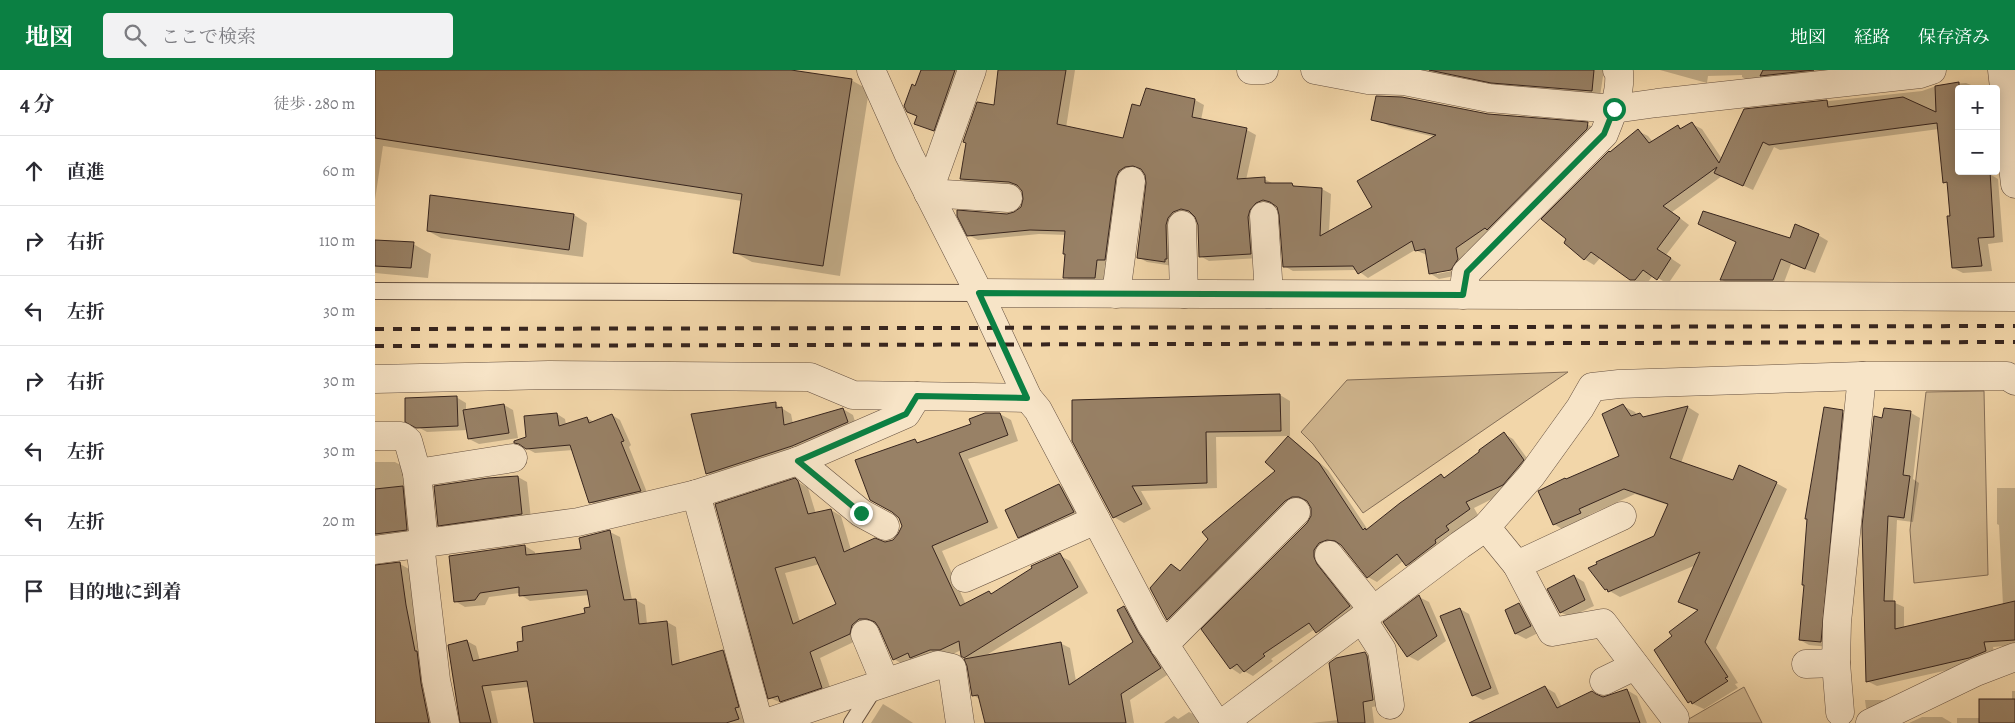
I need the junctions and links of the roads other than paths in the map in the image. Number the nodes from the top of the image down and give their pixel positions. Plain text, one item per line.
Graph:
1 (871, 70) edge
2 (972, 70) edge
3 (1251, 70) edge
4 (1264, 70) edge
5 (1315, 70) edge
6 (1617, 70) edge
7 (1932, 70) edge
8 (2002, 70) edge
9 (1375, 75) edge
10 (1614, 109) junction
11 (1131, 182) dead end
12 (2015, 184) edge
13 (928, 194) junction
14 (1008, 198) dead end
15 (1264, 216) dead end
16 (1182, 225) dead end
17 (375, 291) edge
18 (979, 293) junction
19 (1116, 294) junction
20 (1184, 294) junction
21 (1269, 294) junction
22 (1463, 295) junction
23 (2015, 297) edge
24 (1862, 376) junction
25 (375, 379) edge
26 (2015, 381) edge
27 (917, 396) junction
28 (1027, 398) junction
29 (375, 436) edge
30 (513, 458) dead end
31 (798, 461) junction
32 (417, 473) junction
33 (695, 494) junction
34 (1296, 512) dead end
35 (1621, 516) dead end
36 (1096, 520) junction
37 (885, 526) dead end
38 (1485, 527) junction
39 (422, 544) junction
40 (375, 550) edge
41 (1329, 554) dead end
42 (1517, 565) junction
43 (965, 578) dead end
44 (1367, 614) junction
45 (865, 634) dead end
46 (1164, 645) junction
47 (2015, 657) edge
48 (1837, 663) junction
49 (1806, 664) dead end
50 (1635, 666) junction
51 (1604, 681) dead end
52 (880, 684) junction
53 (1390, 705) dead end
54 (1840, 712) dead end
55 (1675, 718) dead end
56 (445, 723) edge
57 (759, 723) edge
58 (766, 723) edge
59 (852, 723) edge
60 (960, 723) edge
61 (1216, 723) edge
62 (1223, 723) edge
63 (1870, 723) edge

1 - 13 street
2 - 13 street
3 - 4 street
5 - 9 street
6 - 10 street
7 - 10 street
8 - 12 street
9 - 10 street
10 - 22 street
11 - 19 street
13 - 14 street
13 - 18 street
15 - 21 street
16 - 20 street
17 - 18 lane
18 - 19 street
18 - 28 street
19 - 20 street
20 - 21 street
21 - 22 street
22 - 23 street
24 - 26 street
24 - 38 street
24 - 48 street
25 - 27 street
27 - 28 street
27 - 31 street
28 - 36 street
29 - 32 street
30 - 32 street
31 - 33 street
31 - 37 street
32 - 39 street
33 - 39 street
33 - 57 street
34 - 46 street
35 - 42 street
36 - 43 street
36 - 46 street
38 - 42 street
38 - 44 street
39 - 40 street
39 - 56 street
41 - 44 street
42 - 50 street
44 - 53 street
44 - 62 street
45 - 52 street
46 - 61 street
47 - 63 street
48 - 49 street
48 - 54 street
50 - 51 street
50 - 55 street
52 - 58 street
52 - 59 lane
52 - 60 street

